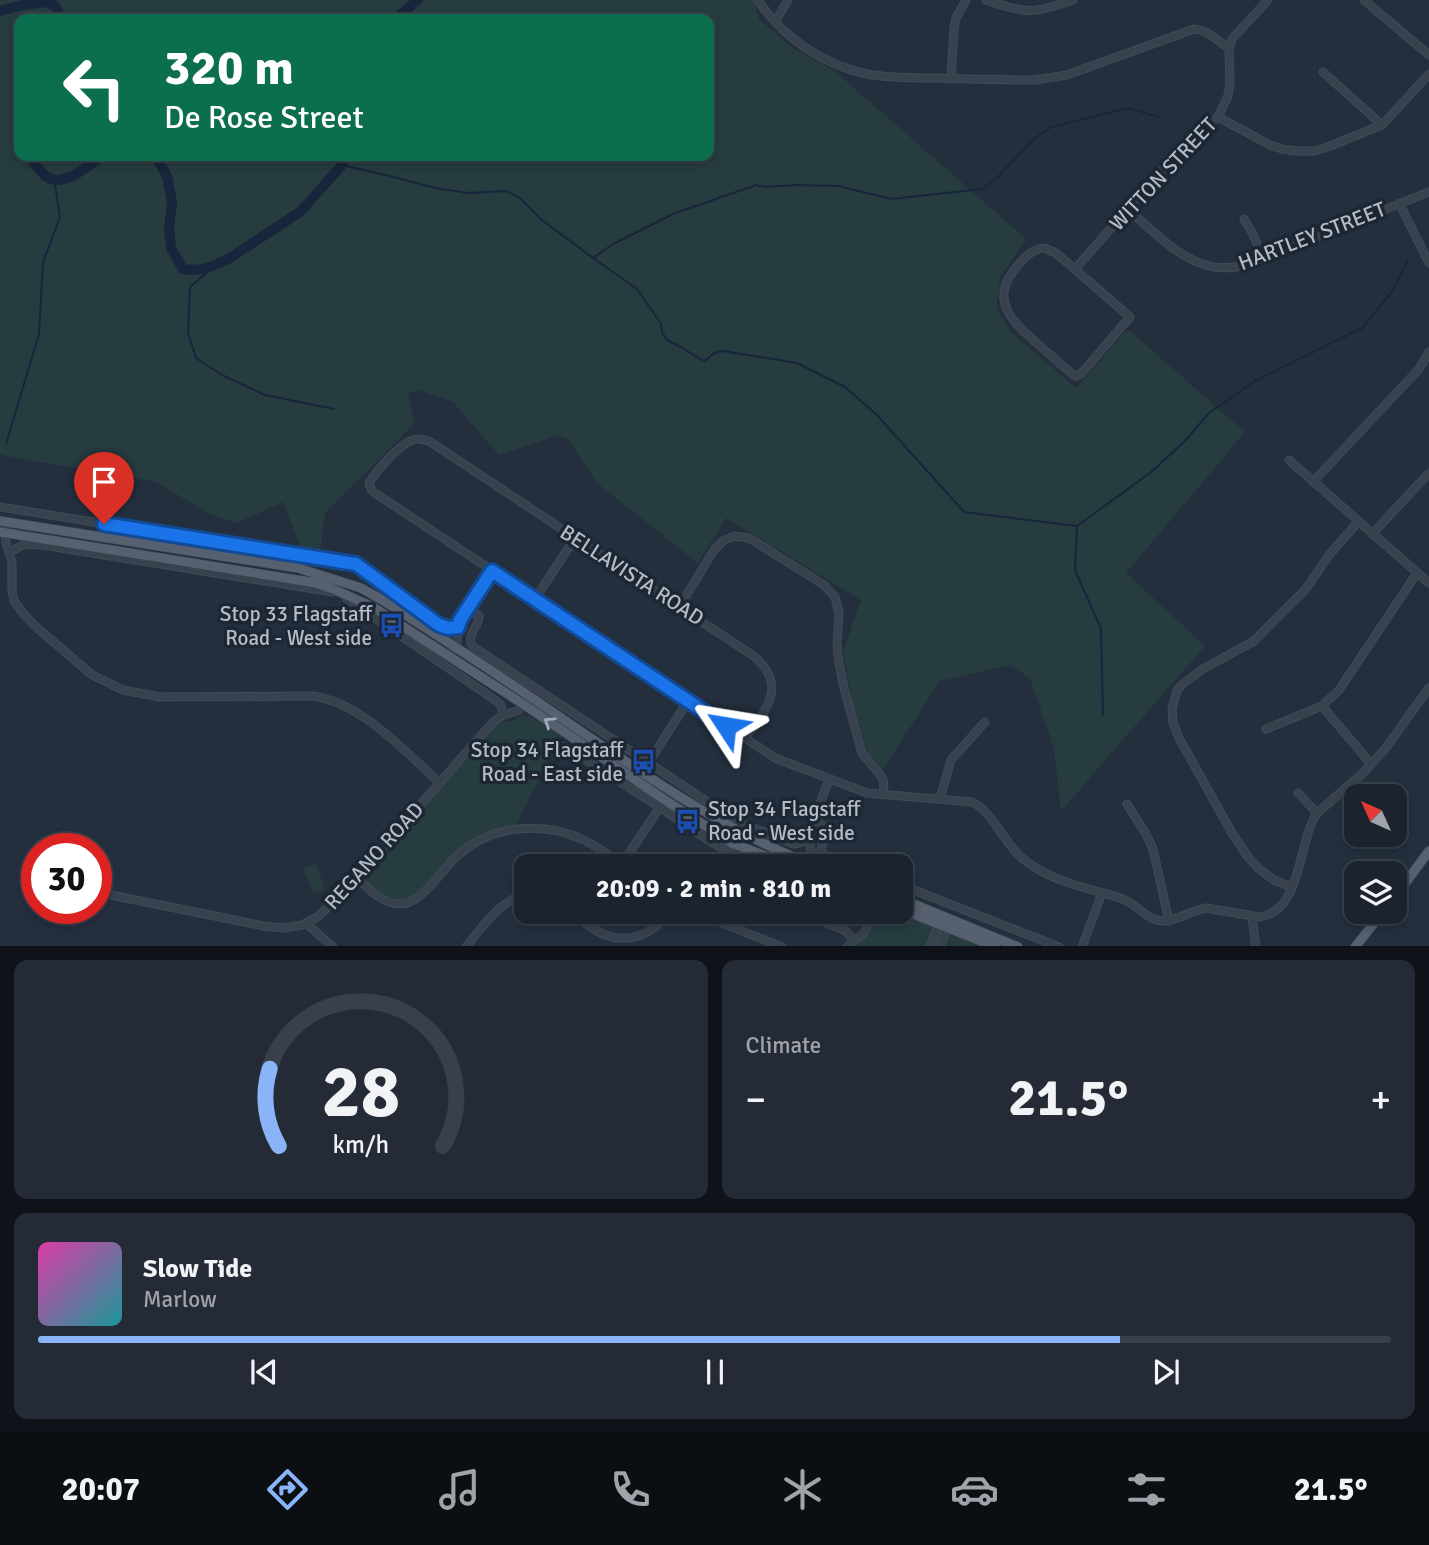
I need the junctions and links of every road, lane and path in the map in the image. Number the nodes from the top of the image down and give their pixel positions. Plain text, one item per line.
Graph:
1 (758, 0) edge
2 (788, 0) edge
3 (966, 0) edge
4 (986, 0) edge
5 (1073, 0) edge
6 (1268, 0) edge
7 (1364, 0) edge
8 (775, 22) junction
9 (1229, 48) junction
10 (1429, 55) edge
11 (1324, 72) dead end
12 (1429, 74) edge
13 (951, 79) junction
14 (1218, 117) junction
15 (1382, 125) junction
16 (1429, 192) edge
17 (1399, 203) junction
18 (1128, 209) junction
19 (1244, 219) dead end
20 (1264, 258) junction
21 (1429, 263) edge
22 (1075, 269) junction
23 (1429, 352) edge
24 (1289, 460) dead end
25 (1429, 474) edge
26 (1313, 482) junction
27 (0, 507) edge
28 (3, 522) edge
29 (1358, 522) junction
30 (3, 532) edge
31 (1372, 534) junction
32 (575, 538) junction
33 (10, 552) junction
34 (492, 571) junction
35 (1417, 573) junction
36 (1429, 583) edge
37 (535, 599) junction
38 (680, 606) junction
39 (467, 608) junction
40 (458, 627) junction
41 (455, 647) junction
42 (449, 656) junction
43 (1429, 688) edge
44 (525, 699) junction
45 (688, 701) junction
46 (1322, 706) junction
47 (503, 715) junction
48 (985, 722) dead end
49 (1266, 729) dead end
50 (745, 738) junction
51 (556, 746) dead end
52 (649, 762) junction
53 (1371, 764) junction
54 (829, 780) junction
55 (439, 783) junction
56 (1298, 793) dead end
57 (884, 795) junction
58 (940, 799) junction
59 (665, 800) junction
60 (1127, 804) dead end
61 (1317, 813) junction
62 (813, 819) junction
63 (808, 841) junction
64 (1429, 851) edge
65 (606, 854) edge
66 (630, 854) edge
67 (730, 854) edge
68 (760, 854) edge
69 (786, 854) edge
70 (811, 854) edge
71 (822, 854) edge
72 (356, 878) junction
73 (1407, 881) edge
74 (1292, 887) junction
75 (913, 891) edge
76 (1102, 893) junction
77 (112, 895) edge
78 (514, 898) edge
79 (913, 905) edge
80 (913, 912) edge
81 (1252, 917) junction
82 (945, 921) junction
83 (1169, 921) junction
84 (307, 924) junction
85 (587, 924) edge
86 (661, 924) edge
87 (725, 924) edge
88 (832, 924) edge
89 (868, 924) edge
90 (1373, 924) edge
91 (851, 944) edge
92 (332, 946) edge
93 (467, 946) edge
94 (780, 946) edge
95 (931, 946) edge
96 (940, 946) edge
97 (994, 946) edge
98 (1015, 946) edge
99 (1056, 946) edge
100 (1082, 946) edge
101 (1256, 946) edge
102 (1356, 946) edge

1 - 8 street
2 - 8 street
3 - 13 street
4 - 5 street
6 - 9 street
7 - 10 street
8 - 13 street
9 - 13 street
9 - 14 street, WITTON STREET
11 - 15 street
12 - 15 street
14 - 15 street
14 - 18 street, WITTON STREET
16 - 17 street, HARTLEY STREET
17 - 20 street, HARTLEY STREET
17 - 21 street
18 - 20 street, HARTLEY STREET
18 - 22 street, WITTON STREET
19 - 20 street
22 - 22 street
23 - 26 street
24 - 26 street
25 - 31 street
26 - 29 street
27 - 40 street
28 - 30 street
28 - 41 main road
29 - 31 street
29 - 74 street
30 - 33 street
30 - 42 main road
31 - 35 street
32 - 34 street, BELLAVISTA ROAD
32 - 37 street
32 - 38 street, BELLAVISTA ROAD
33 - 47 street
33 - 55 street
34 - 37 street
34 - 39 street
35 - 36 street
35 - 46 street
37 - 45 street
38 - 50 street, BELLAVISTA ROAD
38 - 57 street
39 - 40 street
39 - 52 street
40 - 41 street
41 - 42 street
41 - 44 main road
42 - 44 main road
43 - 53 street
44 - 47 street, REGANO ROAD
44 - 59 main road
45 - 50 street
45 - 52 street
46 - 49 street
46 - 53 street
47 - 55 street, REGANO ROAD
48 - 58 street
50 - 54 street
51 - 59 street
52 - 63 street
53 - 61 street
54 - 57 street
54 - 62 street
55 - 72 street, REGANO ROAD
56 - 61 street
57 - 58 street
58 - 76 street
59 - 66 street
59 - 67 street
59 - 68 main road
59 - 69 main road
60 - 83 street
61 - 74 street
62 - 63 street
62 - 71 street
63 - 70 street
64 - 73 main road
65 - 72 street
72 - 84 street, REGANO ROAD
74 - 81 street
75 - 99 street
76 - 83 street
76 - 100 street
77 - 84 street, REGANO ROAD
78 - 93 street
79 - 82 main road
80 - 82 main road
81 - 83 street
81 - 101 street
82 - 95 street
82 - 96 street
82 - 97 main road
82 - 98 main road
84 - 92 street
85 - 86 street
87 - 94 street
88 - 91 street
89 - 91 street
90 - 102 main road

